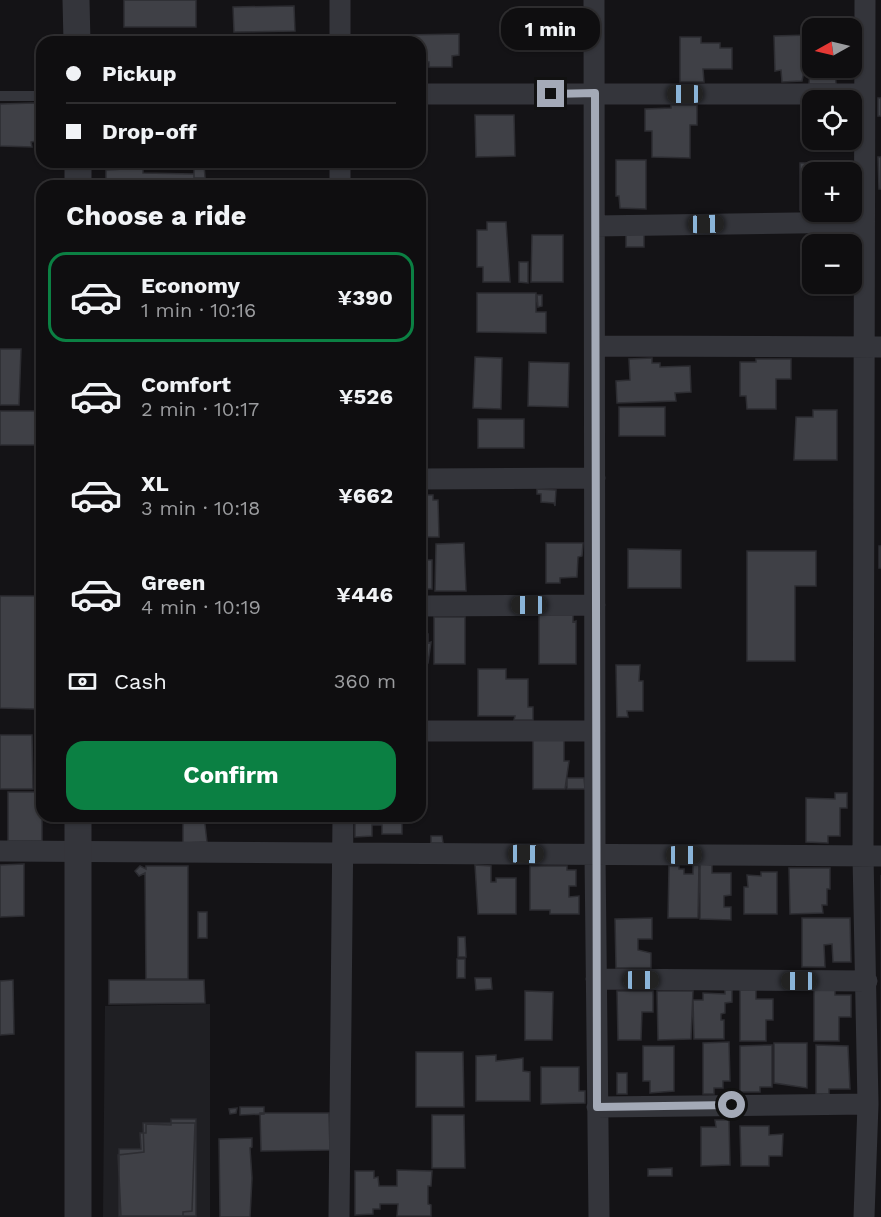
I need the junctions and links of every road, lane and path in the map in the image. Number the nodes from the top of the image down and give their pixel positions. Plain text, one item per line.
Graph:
1 (76, 0) edge
2 (340, 0) edge
3 (594, 0) edge
4 (865, 0) edge
5 (77, 36) edge
6 (340, 36) edge
7 (595, 93) junction
8 (426, 94) edge
9 (864, 94) junction
10 (0, 96) edge
11 (36, 96) edge
12 (862, 222) junction
13 (595, 226) junction
14 (595, 346) junction
15 (872, 347) edge
16 (873, 477) edge
17 (595, 478) junction
18 (426, 479) edge
19 (873, 604) edge
20 (595, 605) junction
21 (426, 606) edge
22 (426, 731) edge
23 (595, 731) junction
24 (78, 822) edge
25 (343, 822) edge
26 (0, 851) edge
27 (78, 851) junction
28 (343, 853) junction
29 (595, 855) junction
30 (872, 856) edge
31 (596, 979) junction
32 (867, 981) junction
33 (868, 1104) junction
34 (597, 1107) junction
35 (78, 1217) edge
36 (339, 1217) edge
37 (598, 1217) edge
38 (864, 1217) edge

1 - 5 street
2 - 6 street
3 - 7 street
4 - 9 street
7 - 8 street
7 - 9 street
7 - 13 street
9 - 12 street
10 - 11 lane
12 - 13 street
12 - 15 street
13 - 14 street
14 - 15 street
14 - 17 street
15 - 16 street
16 - 19 street
17 - 18 street
17 - 20 street
19 - 30 street
20 - 21 street
20 - 23 street
22 - 23 street
23 - 29 street
24 - 27 street
25 - 28 street
26 - 27 street
27 - 28 street
27 - 35 street
28 - 29 street
28 - 36 street
29 - 30 street
29 - 31 street
30 - 32 street
31 - 32 street
31 - 34 street
32 - 33 street
33 - 34 street
33 - 38 street
34 - 37 street

